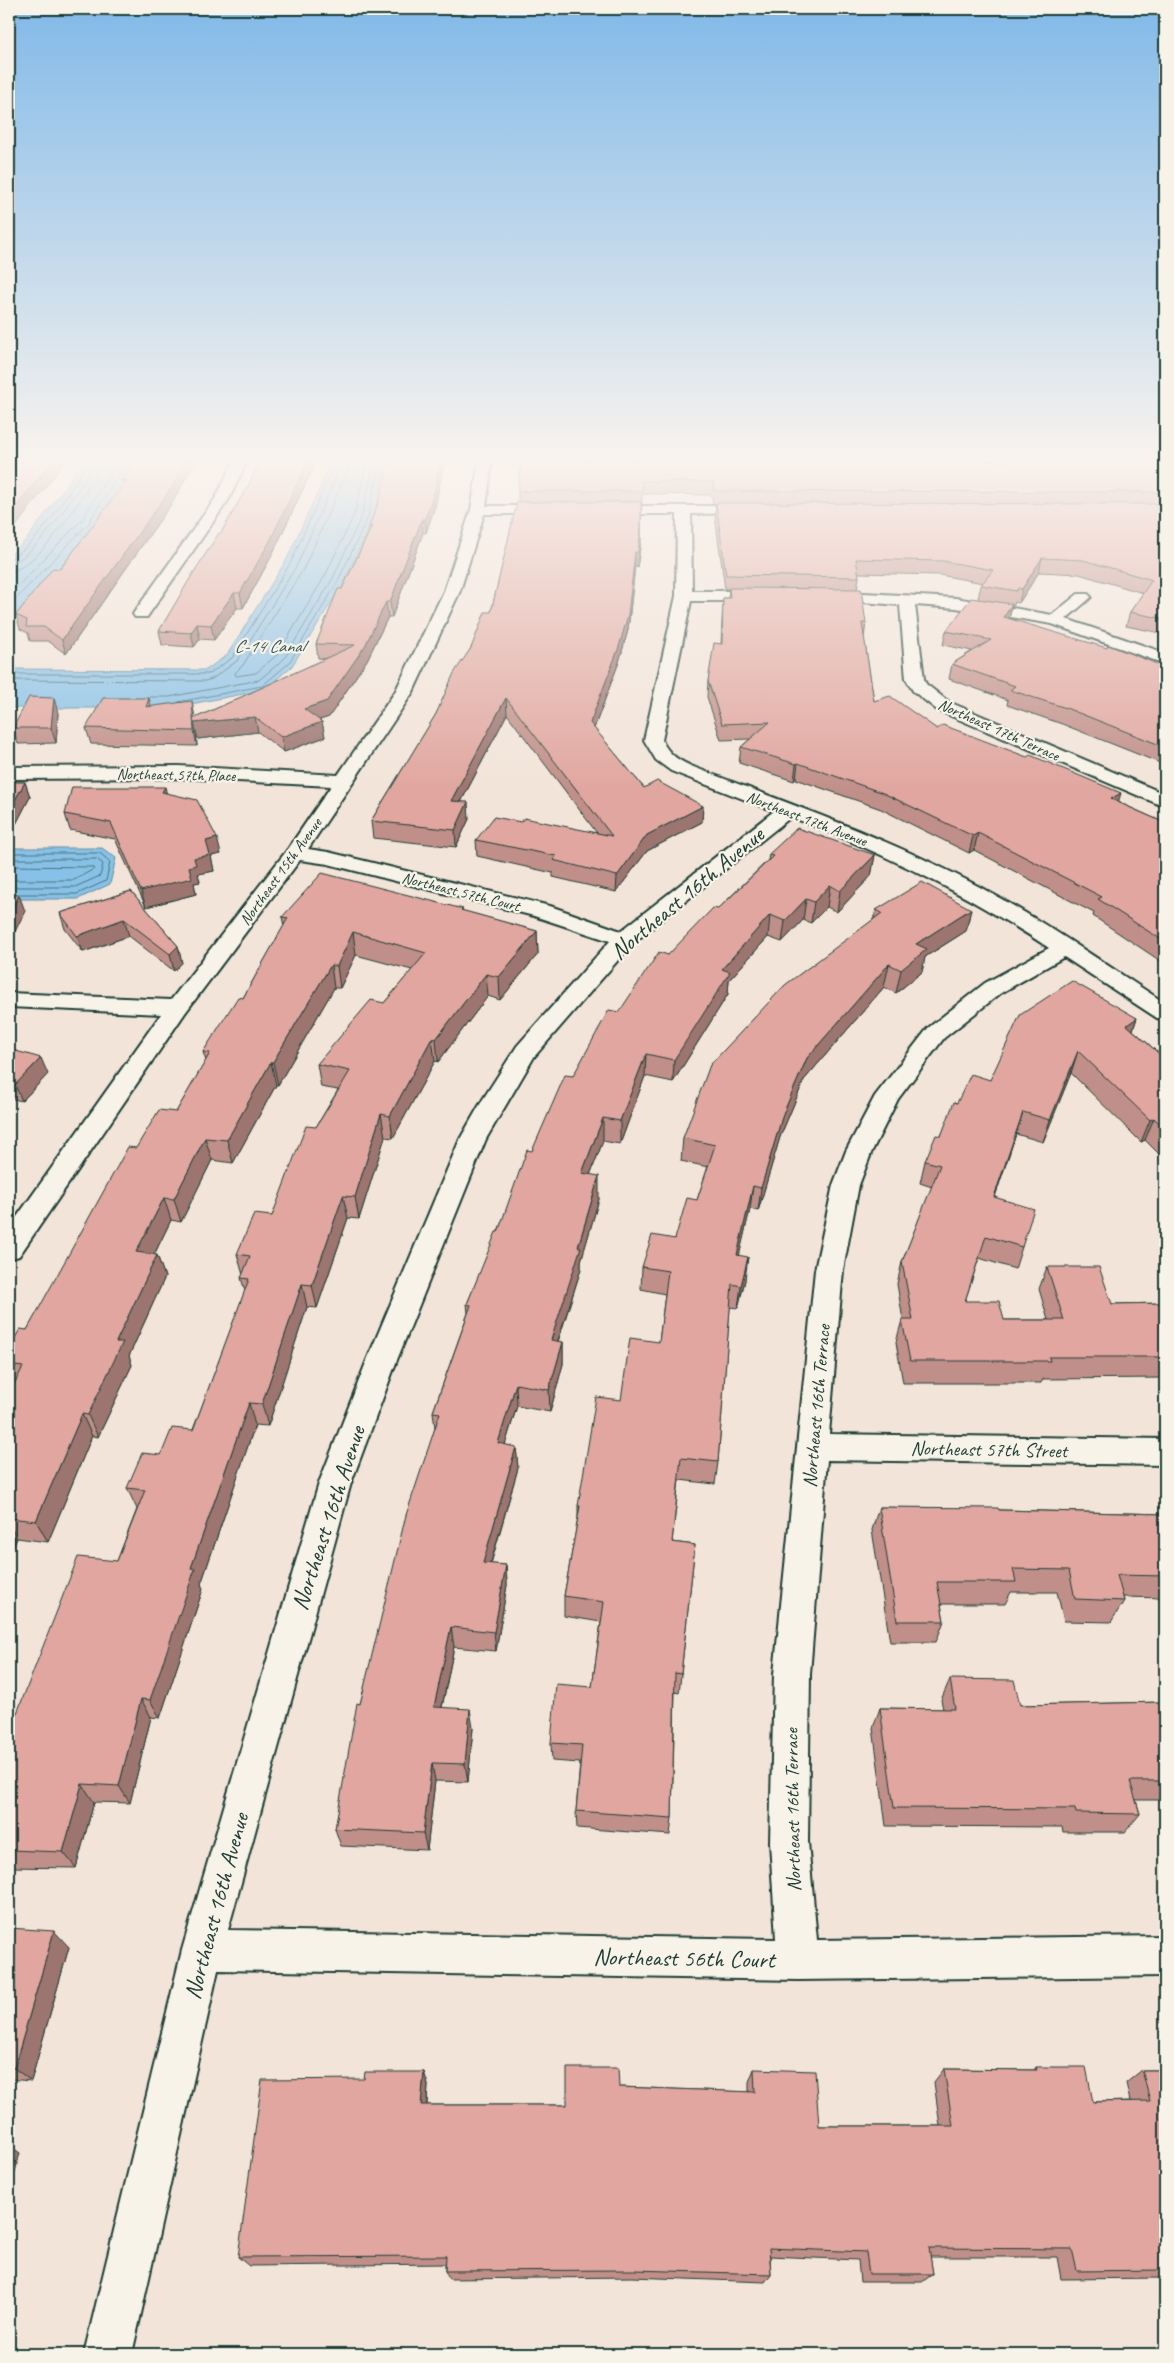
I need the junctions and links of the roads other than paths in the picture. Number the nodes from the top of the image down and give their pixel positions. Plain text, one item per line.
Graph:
1 (171, 571) edge
2 (458, 571) edge
3 (684, 571) edge
4 (684, 596) junction
5 (782, 596) edge
6 (811, 596) edge
7 (1083, 596) dead end
8 (907, 598) junction
9 (141, 614) dead end
10 (1055, 620) junction
11 (1165, 659) edge
12 (9, 773) edge
13 (344, 781) junction
14 (1165, 801) edge
15 (788, 810) junction
16 (295, 853) junction
17 (624, 939) junction
18 (1064, 948) junction
19 (9, 1000) edge
20 (177, 1008) junction
21 (1165, 1013) edge
22 (9, 1249) edge
23 (812, 1447) junction
24 (1165, 1452) edge
25 (202, 1950) junction
26 (1165, 1956) edge
27 (798, 1960) junction
28 (108, 2354) edge

1 - 9 street
2 - 13 street, Northeast 15th Avenue
3 - 4 street, Northeast 17th Avenue
4 - 5 street
4 - 15 street, Northeast 17th Avenue
6 - 8 street
7 - 10 street
8 - 10 street
8 - 14 street, Northeast 17th Terrace
10 - 11 street
12 - 13 street, Northeast 57th Place
13 - 16 street, Northeast 15th Avenue
15 - 17 street, Northeast 16th Avenue
15 - 18 street, Northeast 17th Avenue
16 - 17 street, Northeast 57th Court
16 - 20 street, Northeast 15th Avenue
17 - 25 street, Northeast 16th Avenue
18 - 21 street, Northeast 17th Avenue
18 - 23 street, Northeast 16th Terrace
19 - 20 street
20 - 22 street, Northeast 15th Avenue
23 - 24 street, Northeast 57th Street
23 - 27 street, Northeast 16th Terrace
25 - 27 street, Northeast 56th Court
25 - 28 street, Northeast 16th Avenue
26 - 27 street, Northeast 56th Court

